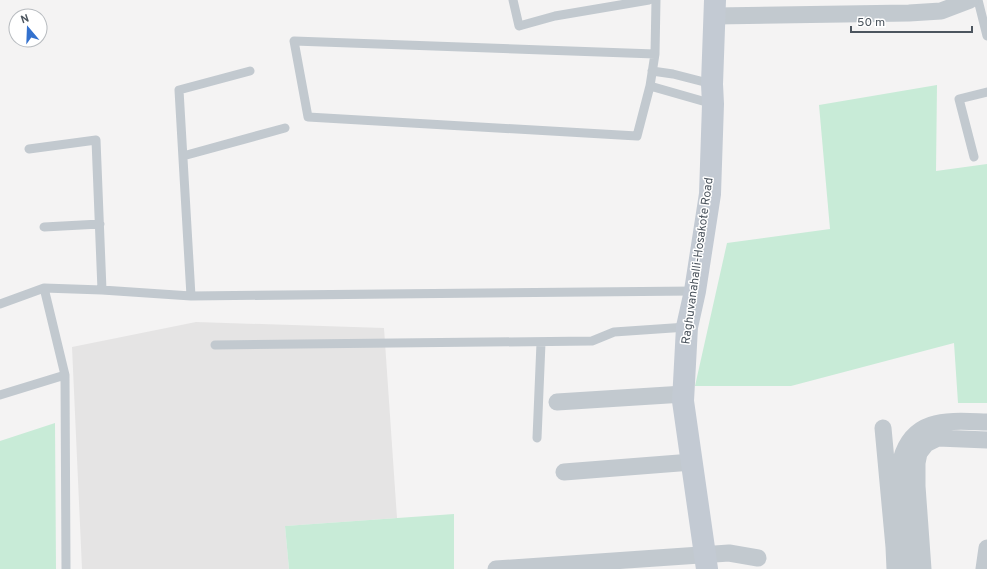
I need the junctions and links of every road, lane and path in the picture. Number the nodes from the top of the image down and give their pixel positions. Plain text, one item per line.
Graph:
1 (513, 0) edge
2 (649, 0) edge
3 (656, 0) edge
4 (970, 0) edge
5 (978, 0) edge
6 (715, 8) edge
7 (987, 36) edge
8 (655, 54) junction
9 (250, 71) dead end
10 (652, 71) junction
11 (650, 86) junction
12 (987, 92) edge
13 (712, 94) junction
14 (285, 128) dead end
15 (29, 148) dead end
16 (183, 156) junction
17 (974, 157) dead end
18 (100, 224) junction
19 (44, 227) dead end
20 (44, 288) junction
21 (102, 290) junction
22 (695, 291) junction
23 (191, 296) junction
24 (0, 304) edge
25 (687, 327) junction
26 (541, 343) junction
27 (215, 345) dead end
28 (65, 375) junction
29 (684, 394) junction
30 (0, 395) edge
31 (556, 402) dead end
32 (987, 422) edge
33 (882, 428) dead end
34 (537, 438) dead end
35 (987, 440) edge
36 (917, 443) junction
37 (692, 462) junction
38 (564, 472) dead end
39 (987, 548) edge
40 (758, 558) dead end
41 (706, 562) edge
42 (66, 569) edge
43 (496, 569) edge
44 (895, 569) edge
45 (908, 569) edge
46 (923, 569) edge
47 (984, 569) edge

1 - 2 lane
3 - 8 lane
4 - 6 street
5 - 7 lane
6 - 13 main road, Raghuvanahalli-Hosakote Road
8 - 10 lane
8 - 11 lane
9 - 16 lane
10 - 11 lane
10 - 13 lane
11 - 13 lane
12 - 17 lane
13 - 22 main road, Raghuvanahalli-Hosakote Road
14 - 16 lane
15 - 18 lane
16 - 23 lane
18 - 19 lane
18 - 21 lane
20 - 21 lane
20 - 24 lane
20 - 28 lane
21 - 23 lane
22 - 23 lane
22 - 25 main road, Raghuvanahalli-Hosakote Road
25 - 26 lane
25 - 29 main road, Raghuvanahalli-Hosakote Road
26 - 27 lane
26 - 34 lane
28 - 30 lane
28 - 42 lane
29 - 31 street
29 - 37 main road, Raghuvanahalli-Hosakote Road
32 - 36 street
33 - 44 street
35 - 36 street
36 - 45 street
36 - 46 street
37 - 38 street
37 - 41 main road, Raghuvanahalli-Hosakote Road
39 - 47 street
40 - 41 street
41 - 43 street

